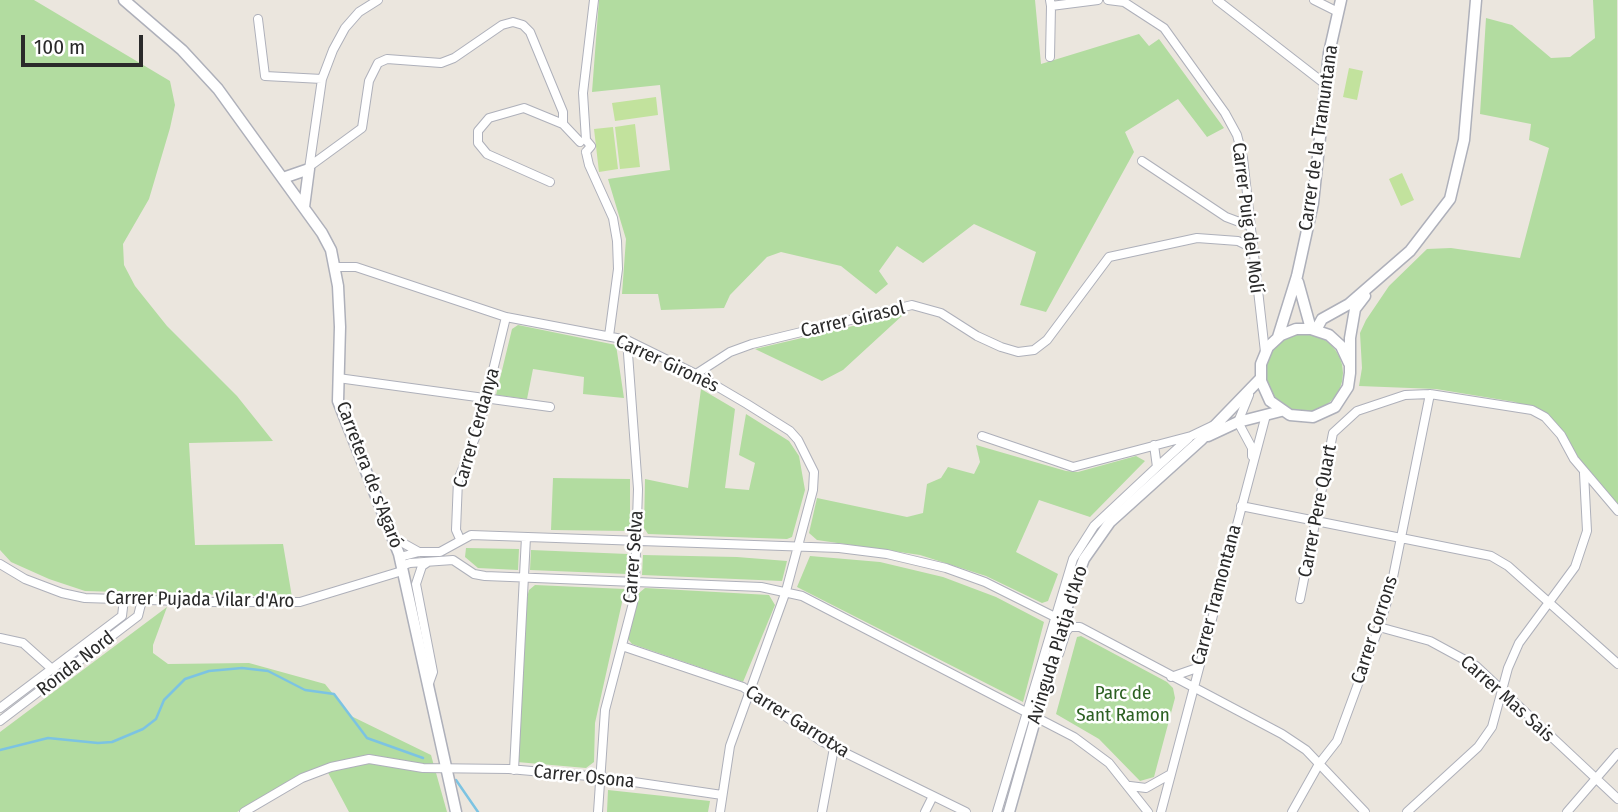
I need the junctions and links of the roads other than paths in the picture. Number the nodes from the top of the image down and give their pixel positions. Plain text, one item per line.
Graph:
1 (124, 0) edge
2 (379, 0) edge
3 (594, 0) edge
4 (1098, 0) edge
5 (1108, 0) edge
6 (1217, 0) edge
7 (1314, 0) edge
8 (1341, 0) edge
9 (1476, 0) edge
10 (1050, 3) edge
11 (1338, 12) junction
12 (258, 19) dead end
13 (1050, 57) dead end
14 (322, 79) junction
15 (1325, 85) junction
16 (563, 124) junction
17 (583, 141) junction
18 (1142, 161) dead end
19 (310, 167) junction
20 (296, 174) junction
21 (283, 177) junction
22 (550, 182) dead end
23 (309, 185) junction
24 (291, 189) junction
25 (304, 207) junction
26 (1250, 226) junction
27 (1252, 248) junction
28 (336, 267) junction
29 (1297, 276) junction
30 (1374, 284) junction
31 (1307, 309) junction
32 (1335, 314) junction
33 (506, 317) junction
34 (1260, 327) junction
35 (1314, 329) junction
36 (609, 336) junction
37 (1277, 338) junction
38 (627, 340) junction
39 (1265, 352) junction
40 (1349, 363) junction
41 (696, 374) junction
42 (338, 378) junction
43 (1261, 378) junction
44 (1252, 389) junction
45 (1430, 394) junction
46 (488, 398) junction
47 (550, 407) dead end
48 (1281, 411) junction
49 (1266, 415) junction
50 (1238, 422) junction
51 (1217, 428) junction
52 (1245, 434) junction
53 (982, 436) dead end
54 (1196, 438) junction
55 (1154, 445) junction
56 (1253, 461) junction
57 (1157, 467) junction
58 (1584, 471) junction
59 (1241, 506) junction
60 (1618, 512) edge
61 (1317, 522) junction
62 (526, 537) junction
63 (394, 538) junction
64 (460, 539) junction
65 (1401, 540) junction
66 (637, 541) junction
67 (798, 546) junction
68 (419, 552) junction
69 (428, 562) junction
70 (0, 564) edge
71 (401, 565) junction
72 (525, 577) junction
73 (635, 582) junction
74 (786, 591) junction
75 (124, 599) junction
76 (1300, 599) dead end
77 (142, 600) junction
78 (1552, 603) junction
79 (1055, 617) junction
80 (1379, 627) junction
81 (0, 638) edge
82 (622, 646) junction
83 (1618, 664) edge
84 (1198, 668) junction
85 (51, 669) junction
86 (1171, 677) junction
87 (1046, 678) junction
88 (1192, 687) junction
89 (428, 688) junction
90 (1501, 691) junction
91 (750, 692) junction
92 (0, 708) edge
93 (1031, 713) junction
94 (0, 721) edge
95 (834, 748) junction
96 (1618, 752) edge
97 (1319, 764) junction
98 (445, 767) junction
99 (514, 770) junction
100 (1169, 775) junction
101 (600, 777) junction
102 (1595, 778) junction
103 (1130, 786) junction
104 (722, 795) junction
105 (933, 796) junction
106 (1618, 799) edge
107 (244, 812) edge
108 (456, 812) edge
109 (598, 812) edge
110 (720, 812) edge
111 (822, 812) edge
112 (925, 812) edge
113 (966, 812) edge
114 (997, 812) edge
115 (1009, 812) edge
116 (1149, 812) edge
117 (1158, 812) edge
118 (1292, 812) edge
119 (1365, 812) edge
120 (1408, 812) edge
121 (1567, 812) edge

1 - 21 main road, Carretera de s'Agaró
2 - 14 street
3 - 17 street
4 - 10 street
5 - 26 street, Carrer Puig del Molí
6 - 15 street
7 - 11 street
8 - 11 main road, Carrer de la Tramuntana
9 - 30 main road
10 - 13 street
11 - 15 main road, Carrer de la Tramuntana
12 - 14 street
14 - 19 street
15 - 29 main road, Carrer de la Tramuntana
16 - 17 street
16 - 19 street
16 - 22 street
17 - 36 street
18 - 26 street
19 - 20 main road
19 - 23 main road
20 - 21 main road
20 - 24 main road
21 - 24 main road, Carretera de s'Agaró
23 - 24 main road
23 - 25 main road
24 - 25 main road, Carretera de s'Agaró
25 - 28 main road, Carretera de s'Agaró
26 - 27 street, Carrer Puig del Molí
27 - 34 street, Carrer Puig del Molí
27 - 41 street, Carrer Girasol
28 - 33 street, Carrer Gironès
28 - 42 main road, Carretera de s'Agaró
29 - 31 main road, Carrer de la Tramuntana
29 - 37 main road, Carrer de la Tramuntana
30 - 32 main road
30 - 40 main road
31 - 32 main road
31 - 35 main road, Carrer de la Tramuntana
32 - 35 main road
33 - 36 street, Carrer Gironès
33 - 46 street, Carrer Cerdanya
34 - 37 street
34 - 39 street
35 - 37 main road
35 - 40 main road
36 - 38 street, Carrer Gironès
37 - 39 main road
38 - 41 street, Carrer Gironès
38 - 66 street, Carrer Selva
39 - 43 main road
40 - 48 main road
41 - 67 street, Carrer Gironès
42 - 46 street
42 - 63 main road, Carretera de s'Agaró
43 - 44 main road, Avinguda Platja d'Aro
43 - 48 main road
44 - 50 street
44 - 51 main road, Avinguda Platja d'Aro
45 - 58 street, Carrer Pere Quart
45 - 61 street, Carrer Pere Quart
45 - 65 street, Carrer Corrons
46 - 47 street
46 - 64 street, Carrer Cerdanya
48 - 49 main road
49 - 50 main road
49 - 56 street, Carrer Tramontana
50 - 51 main road
50 - 52 street
51 - 52 street
51 - 54 main road, Avinguda Platja d'Aro
52 - 56 street
53 - 55 street
54 - 55 street
54 - 57 street
54 - 87 main road, Avinguda Platja d'Aro
55 - 57 street
56 - 59 street, Carrer Tramontana
57 - 79 street
58 - 60 street, Carrer Pere Quart
58 - 78 street
59 - 61 street
59 - 84 street, Carrer Tramontana
61 - 65 street
61 - 76 street, Carrer Pere Quart
62 - 64 street
62 - 66 street
62 - 72 street
63 - 68 street
63 - 71 main road, Carretera de s'Agaró
64 - 68 street
65 - 78 street
65 - 80 street, Carrer Corrons
66 - 67 street
66 - 73 street, Carrer Selva
67 - 74 street, Carrer Gironès
67 - 79 street
68 - 71 street
69 - 71 street
69 - 72 street
69 - 89 street
70 - 75 street, Carrer Pujada Vilar d'Aro
71 - 77 street, Carrer Pujada Vilar d'Aro
71 - 89 main road, Carretera de s'Agaró
72 - 73 street
72 - 99 street
73 - 74 street
73 - 82 street, Carrer Selva
74 - 91 street, Carrer Gironès
74 - 93 street
75 - 77 street, Carrer Pujada Vilar d'Aro
75 - 85 street, Ronda Nord
77 - 94 street, Ronda Nord
78 - 83 street
78 - 90 street
79 - 93 street
80 - 90 street, Carrer Mas Sais
80 - 97 street, Carrer Corrons
81 - 85 street
82 - 91 street, Carrer Garrotxa
82 - 101 street, Carrer Selva
84 - 86 street
84 - 88 street, Carrer Tramontana
85 - 92 street, Ronda Nord
86 - 87 street
86 - 88 street
87 - 93 main road, Avinguda Platja d'Aro
88 - 97 street
88 - 100 street, Carrer Tramontana
89 - 98 main road, Carretera de s'Agaró
90 - 102 street, Carrer Mas Sais
90 - 120 street
91 - 95 street, Carrer Garrotxa
91 - 104 street
93 - 103 street
93 - 114 street
93 - 115 main road, Avinguda Platja d'Aro
95 - 105 street, Carrer Garrotxa
95 - 111 street
96 - 102 street
97 - 118 street, Carrer Corrons
97 - 119 street
98 - 99 street, Carrer Osona
98 - 107 street, Carrer Osona
98 - 108 main road, Carretera de s'Agaró
99 - 101 street, Carrer Osona
100 - 103 street
100 - 117 street, Carrer Tramontana
101 - 104 street, Carrer Osona
101 - 109 street, Carrer Selva
102 - 106 street, Carrer Mas Sais
102 - 121 street
103 - 116 street
104 - 110 street
105 - 112 street
105 - 113 street, Carrer Garrotxa

